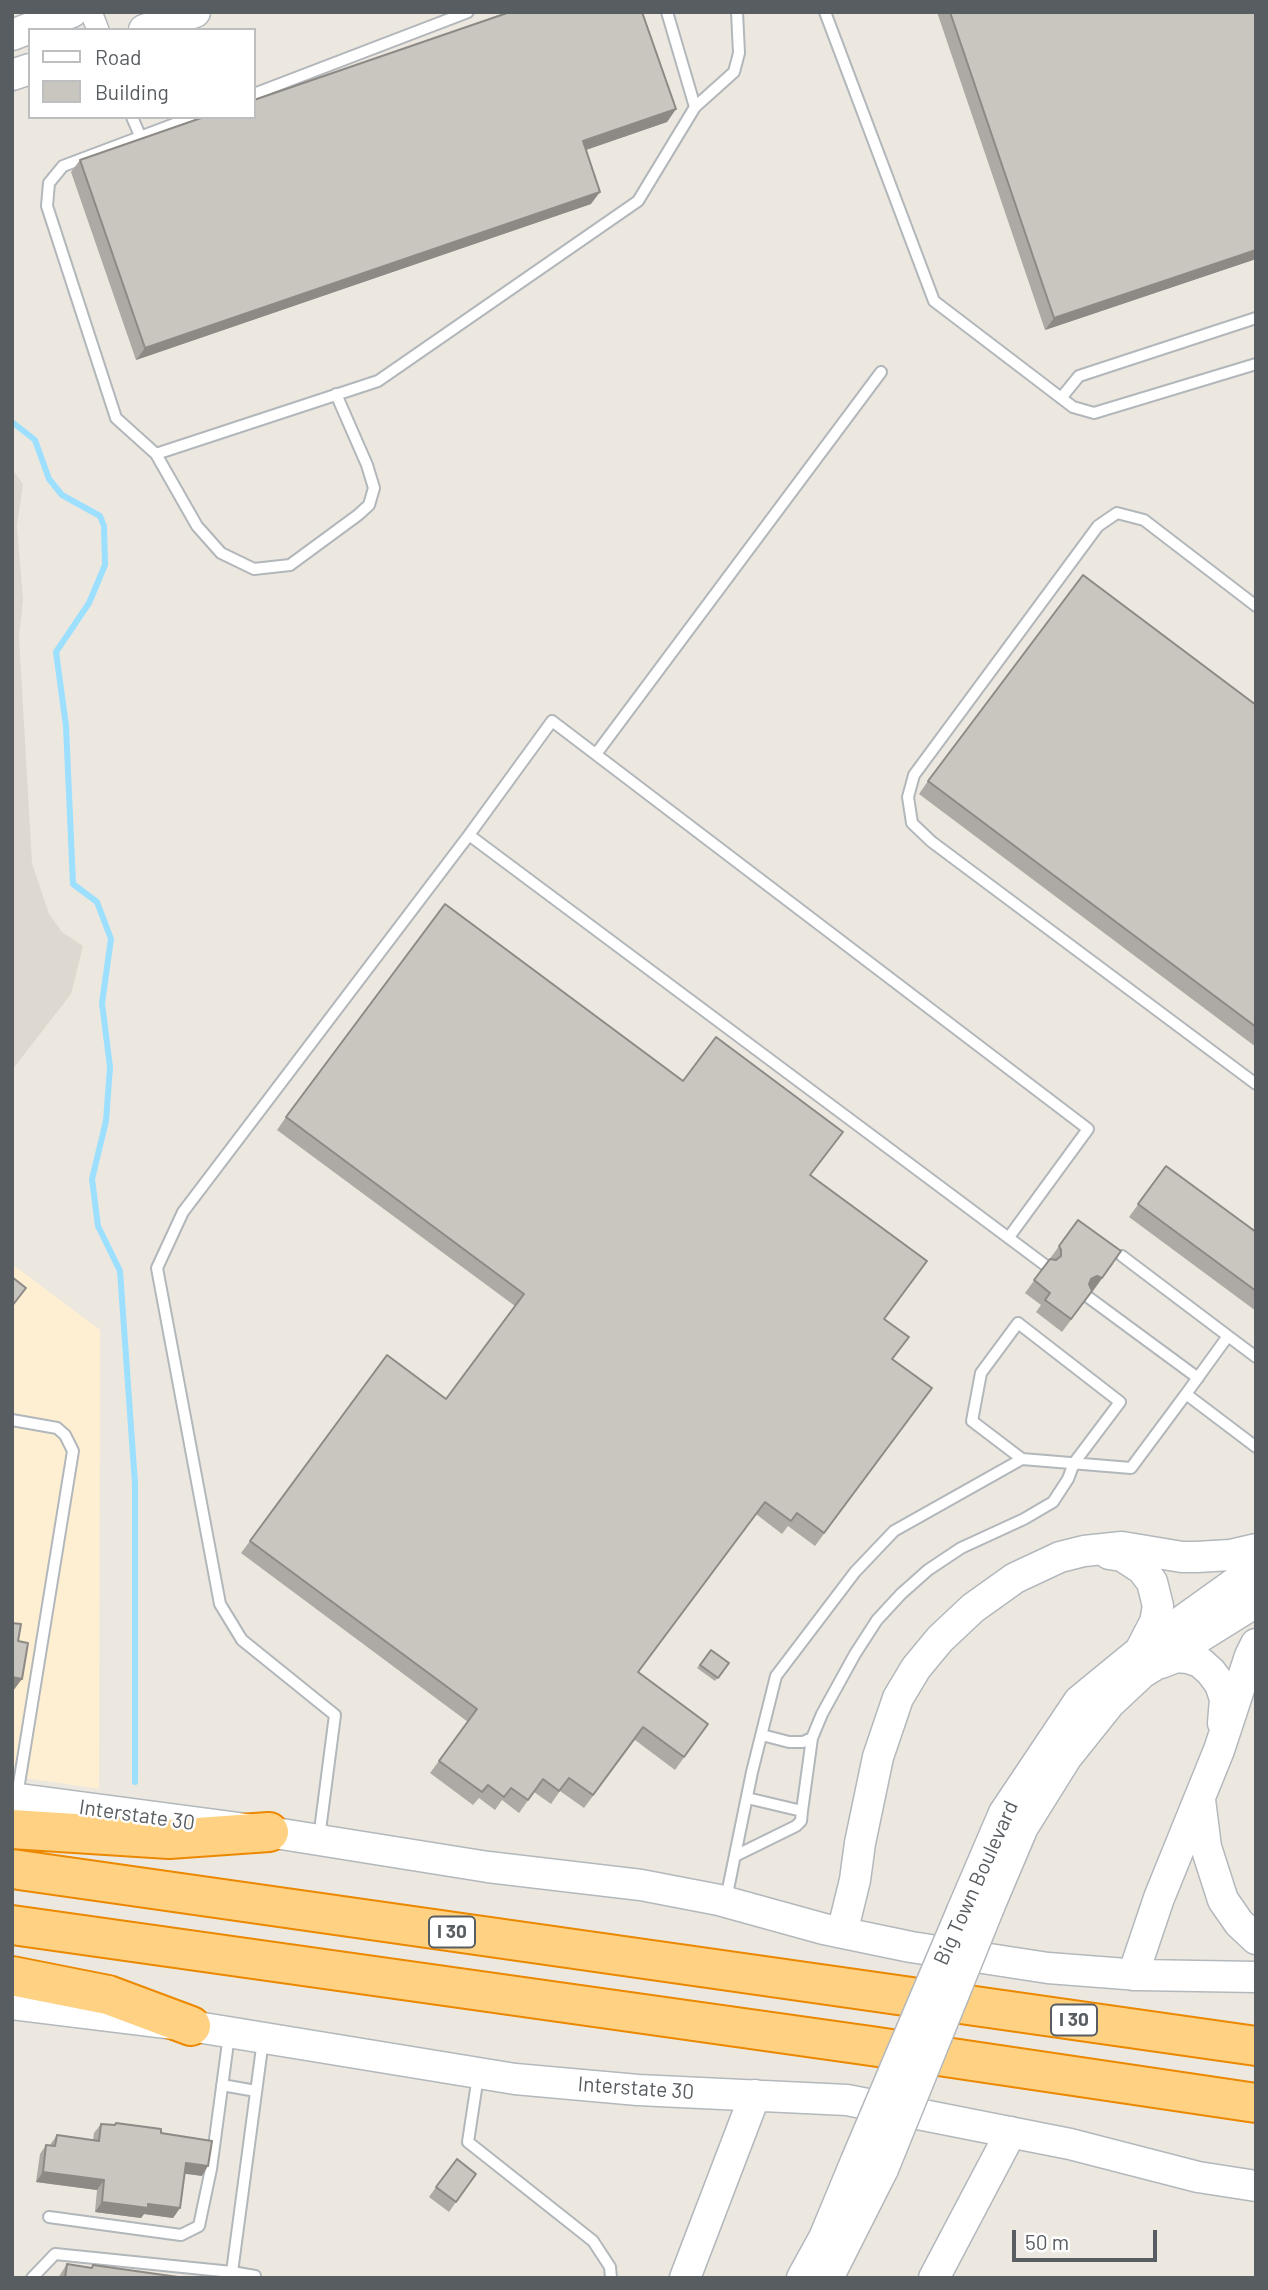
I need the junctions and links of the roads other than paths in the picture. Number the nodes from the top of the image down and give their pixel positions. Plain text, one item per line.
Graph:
1 (72, 12) edge
2 (195, 12) edge
3 (468, 12) edge
4 (667, 12) edge
5 (737, 12) edge
6 (825, 12) edge
7 (30, 28) edge
8 (150, 28) edge
9 (256, 93) edge
10 (695, 107) junction
11 (133, 119) edge
12 (189, 119) edge
13 (141, 138) junction
14 (1256, 318) edge
15 (1256, 364) edge
16 (881, 372) dead end
17 (336, 394) junction
18 (1061, 398) junction
19 (156, 454) junction
20 (1256, 606) edge
21 (596, 754) junction
22 (469, 835) junction
23 (1256, 1084) edge
24 (1009, 1237) junction
25 (1122, 1256) dead end
26 (1045, 1265) edge
27 (1088, 1297) edge
28 (1228, 1336) junction
29 (1256, 1357) edge
30 (1198, 1378) junction
31 (1186, 1394) junction
32 (12, 1420) edge
33 (1256, 1447) edge
34 (1022, 1459) junction
35 (1074, 1463) junction
36 (1256, 1549) edge
37 (1091, 1550) junction
38 (1256, 1568) edge
39 (1256, 1602) edge
40 (1256, 1644) edge
41 (1141, 1662) junction
42 (762, 1735) junction
43 (812, 1738) junction
44 (1219, 1751) junction
45 (1199, 1796) junction
46 (747, 1798) junction
47 (14, 1808) edge
48 (802, 1811) junction
49 (269, 1832) joint
50 (319, 1841) junction
51 (735, 1856) junction
52 (12, 1870) edge
53 (726, 1902) junction
54 (12, 1925) edge
55 (842, 1933) junction
56 (1256, 1938) edge
57 (1133, 1975) junction
58 (12, 1976) edge
59 (1256, 1977) edge
60 (12, 2004) edge
61 (191, 2026) junction
62 (229, 2032) junction
63 (264, 2038) junction
64 (1256, 2046) edge
65 (478, 2073) junction
66 (222, 2085) junction
67 (1163, 2090) junction
68 (257, 2091) junction
69 (755, 2095) junction
70 (1256, 2103) edge
71 (1256, 2114) edge
72 (1011, 2132) junction
73 (869, 2165) junction
74 (1256, 2186) edge
75 (49, 2217) dead end
76 (232, 2272) junction
77 (32, 2278) edge
78 (255, 2278) edge
79 (611, 2278) edge
80 (685, 2278) edge
81 (802, 2278) edge
82 (828, 2278) edge
83 (933, 2278) edge

1 - 7 main road
2 - 8 main road
3 - 9 lane
4 - 10 lane
5 - 10 lane
6 - 18 lane
10 - 17 lane
11 - 13 lane
12 - 13 lane
13 - 19 lane
14 - 18 lane
15 - 18 lane
16 - 21 lane
17 - 19 lane
17 - 19 lane
20 - 23 lane
21 - 22 lane
21 - 24 lane
22 - 24 lane
22 - 50 lane
24 - 26 lane
25 - 28 lane
27 - 30 lane
28 - 29 lane
28 - 30 lane
30 - 31 lane
31 - 33 lane
31 - 35 lane
32 - 47 lane
34 - 35 lane
34 - 35 lane
34 - 42 lane
35 - 43 lane
36 - 37 main road
37 - 41 main road
37 - 55 main road
38 - 41 main road, Big Town Boulevard
39 - 41 main road, Big Town Boulevard
40 - 44 main road
41 - 44 main road
41 - 73 main road, Big Town Boulevard, bridge
42 - 43 lane
42 - 46 lane
43 - 48 lane
44 - 45 main road
45 - 56 main road
45 - 57 main road
46 - 48 lane
46 - 51 lane
47 - 49 highway
48 - 51 lane
49 - 50 main road
50 - 53 main road
51 - 53 lane
52 - 64 highway, I 30
53 - 55 main road
54 - 67 highway
55 - 57 main road
57 - 59 main road
58 - 61 highway
60 - 61 main road, Interstate 30
61 - 62 main road, Interstate 30
62 - 63 main road, Interstate 30
62 - 66 lane
63 - 65 main road, Interstate 30
63 - 68 lane
65 - 69 main road, Interstate 30
65 - 79 lane
66 - 68 lane
66 - 75 lane
67 - 70 highway
67 - 71 highway
68 - 76 lane
69 - 72 main road, Interstate 30
69 - 80 main road
72 - 74 main road, Interstate 30
72 - 83 main road
73 - 81 main road, Big Town Boulevard
73 - 82 main road, Big Town Boulevard
76 - 77 lane
76 - 78 lane

